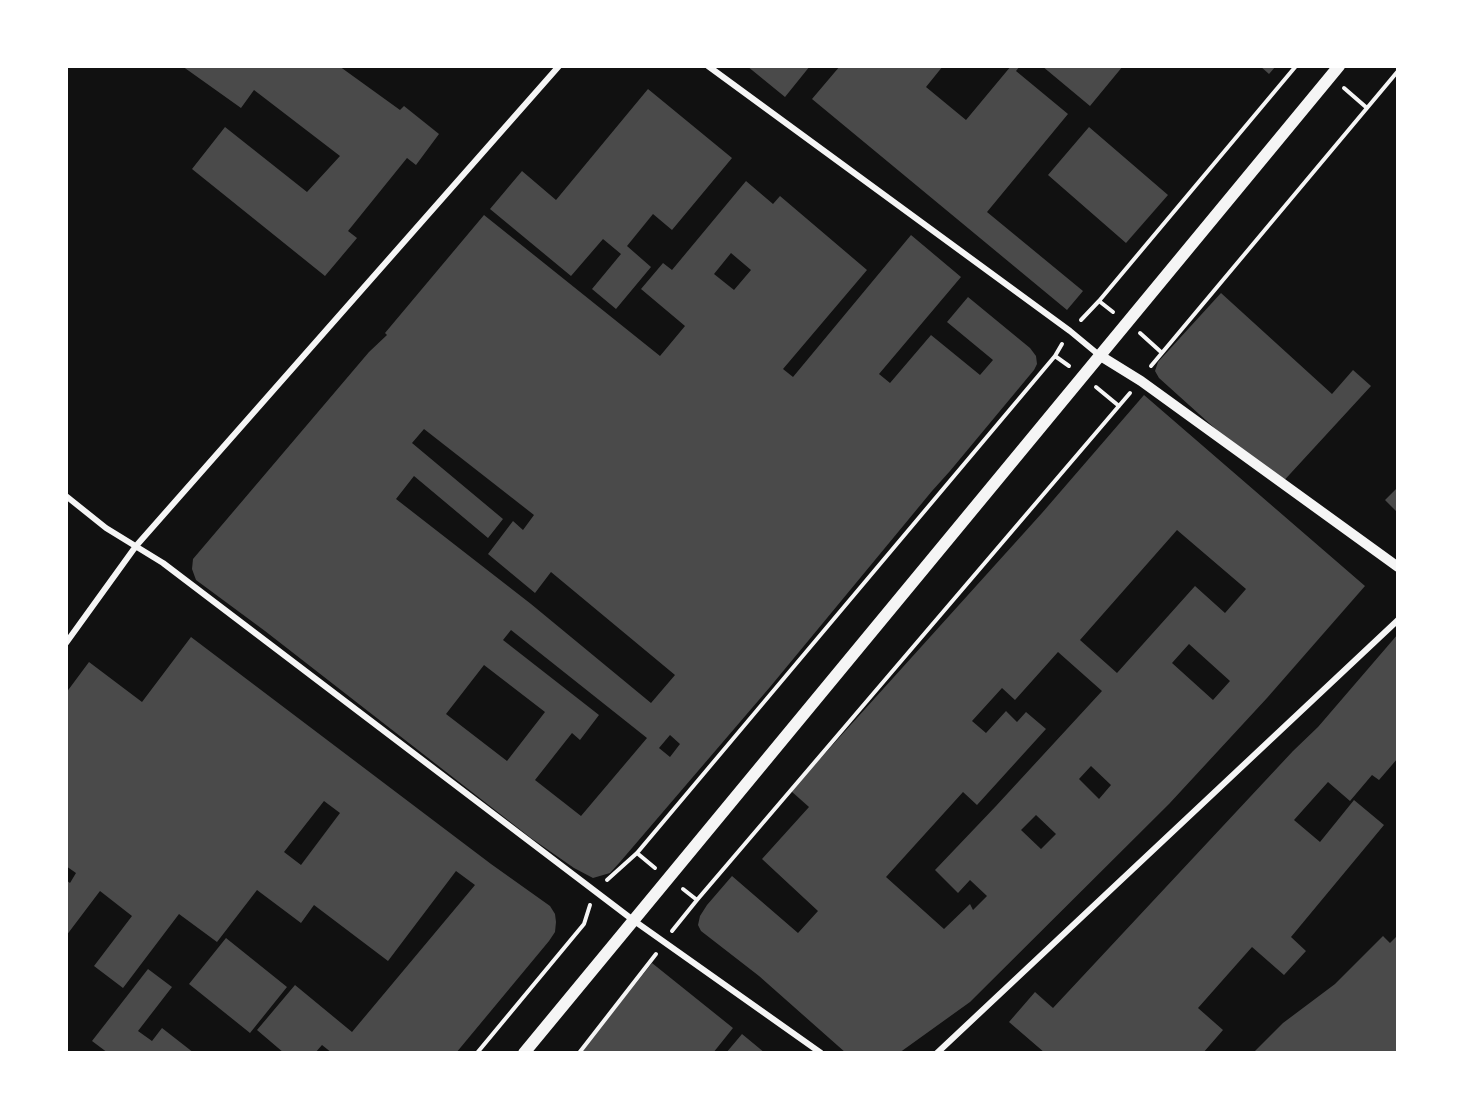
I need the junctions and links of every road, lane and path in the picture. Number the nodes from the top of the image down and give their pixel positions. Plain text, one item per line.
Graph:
1 (559, 66) edge
2 (708, 66) edge
3 (1296, 66) edge
4 (1339, 66) edge
5 (1398, 71) edge
6 (1070, 331) junction
7 (1099, 355) junction
8 (1141, 381) junction
9 (66, 496) edge
10 (136, 546) junction
11 (1398, 567) edge
12 (1398, 620) edge
13 (66, 643) edge
14 (594, 890) junction
15 (633, 920) junction
16 (664, 942) junction
17 (477, 1053) edge
18 (524, 1053) edge
19 (579, 1053) edge
20 (820, 1053) edge
21 (937, 1053) edge

1 - 10 street
2 - 6 street
3 - 6 path
4 - 7 main road
5 - 8 path
6 - 7 street
6 - 14 path
7 - 8 street
7 - 15 main road
8 - 11 street
8 - 16 path
9 - 10 street
10 - 13 street
10 - 14 street
12 - 21 street
14 - 15 street
14 - 17 path
15 - 16 street
15 - 18 main road
16 - 19 path
16 - 20 street

